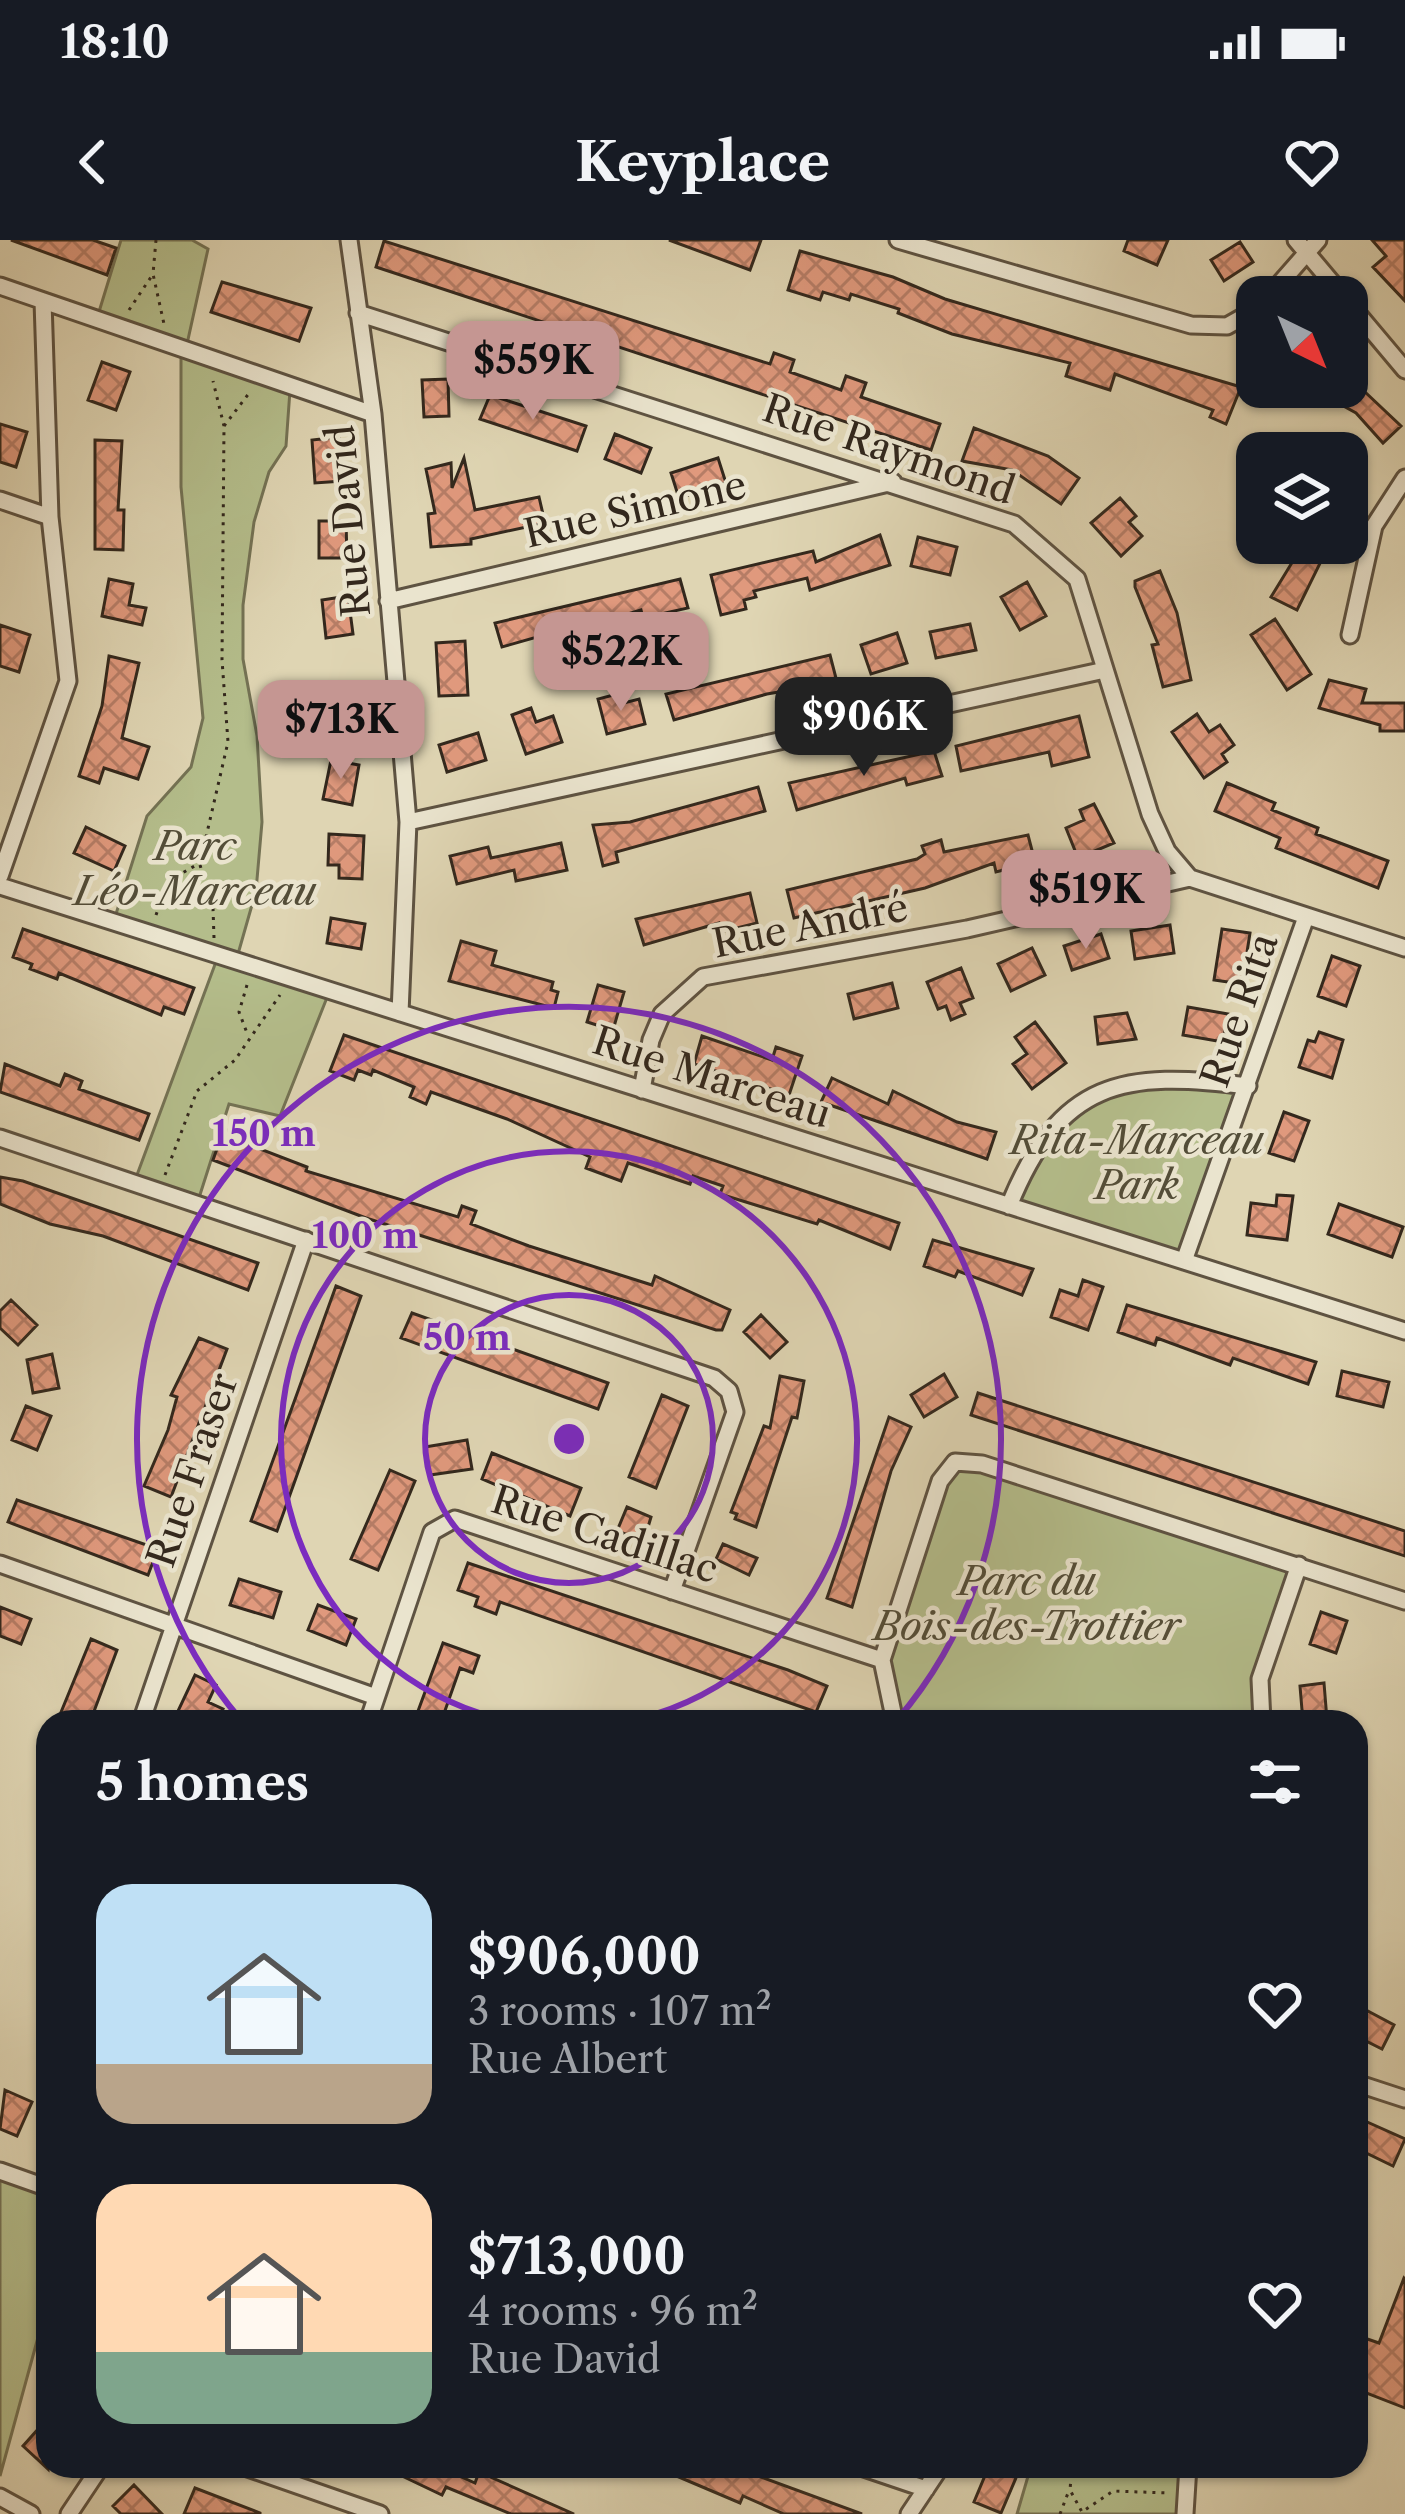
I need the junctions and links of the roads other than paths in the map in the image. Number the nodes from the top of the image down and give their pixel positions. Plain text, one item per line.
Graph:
1 (349, 240) edge
2 (898, 240) edge
3 (1308, 244) edge
4 (1284, 276) edge
5 (1330, 276) edge
6 (0, 286) edge
7 (43, 301) junction
8 (358, 313) junction
9 (1236, 321) edge
10 (1368, 325) edge
11 (1405, 370) edge
12 (373, 414) junction
13 (1405, 478) edge
14 (896, 481) junction
15 (0, 500) edge
16 (50, 517) junction
17 (388, 601) junction
18 (1350, 635) dead end
19 (1105, 670) junction
20 (408, 822) junction
21 (0, 876) edge
22 (1190, 878) junction
23 (0, 886) edge
24 (1306, 916) junction
25 (1405, 948) edge
26 (400, 1013) junction
27 (1248, 1086) junction
28 (642, 1090) junction
29 (0, 1138) edge
30 (1009, 1206) junction
31 (306, 1240) junction
32 (1184, 1261) junction
33 (1405, 1331) edge
34 (0, 1564) edge
35 (1299, 1565) junction
36 (672, 1591) junction
37 (1405, 1601) edge
38 (173, 1625) junction
39 (882, 1660) junction
40 (376, 1697) junction
41 (145, 1710) edge
42 (372, 1710) edge
43 (893, 1710) edge
44 (1261, 1710) edge
45 (1368, 2087) edge
46 (1405, 2099) edge
47 (0, 2171) edge
48 (36, 2184) edge
49 (93, 2478) edge
50 (276, 2478) edge
51 (893, 2478) edge
52 (933, 2478) edge
53 (1188, 2478) edge
54 (926, 2489) junction
55 (0, 2497) edge
56 (31, 2514) edge
57 (69, 2514) edge
58 (380, 2514) edge
59 (909, 2514) edge
60 (1185, 2514) edge

1 - 8 street, Rue David
2 - 9 street
3 - 4 street
3 - 5 street
6 - 7 street
7 - 12 street
7 - 16 street
8 - 12 street, Rue David
8 - 14 street, Rue Raymond
10 - 11 street
12 - 17 street, Rue David
13 - 18 street
14 - 17 street, Rue Simone
14 - 19 street, Rue Raymond
15 - 16 street
16 - 21 street
17 - 20 street, Rue David
19 - 20 street
19 - 22 street, Rue Raymond
20 - 26 street, Rue David
22 - 24 street
22 - 28 street, Rue André
23 - 26 street, Rue Marceau
24 - 25 street
24 - 27 street, Rue Rita
26 - 28 street, Rue Marceau
27 - 30 street
27 - 32 street, Rue Rita
28 - 30 street, Rue Marceau
29 - 31 street
30 - 32 street, Rue Marceau
31 - 36 street
31 - 38 street, Rue Fraser
32 - 33 street, Rue Marceau
34 - 38 street
35 - 37 street
35 - 39 street
35 - 44 street
36 - 39 street, Rue Cadillac
36 - 40 street, Rue Cadillac
38 - 40 street
38 - 41 street, Rue Fraser
39 - 43 street
40 - 42 street, Rue Cadillac
45 - 46 street
47 - 48 street
49 - 57 street
50 - 58 street
51 - 54 street
52 - 54 street
53 - 60 street
54 - 59 street
55 - 56 street

